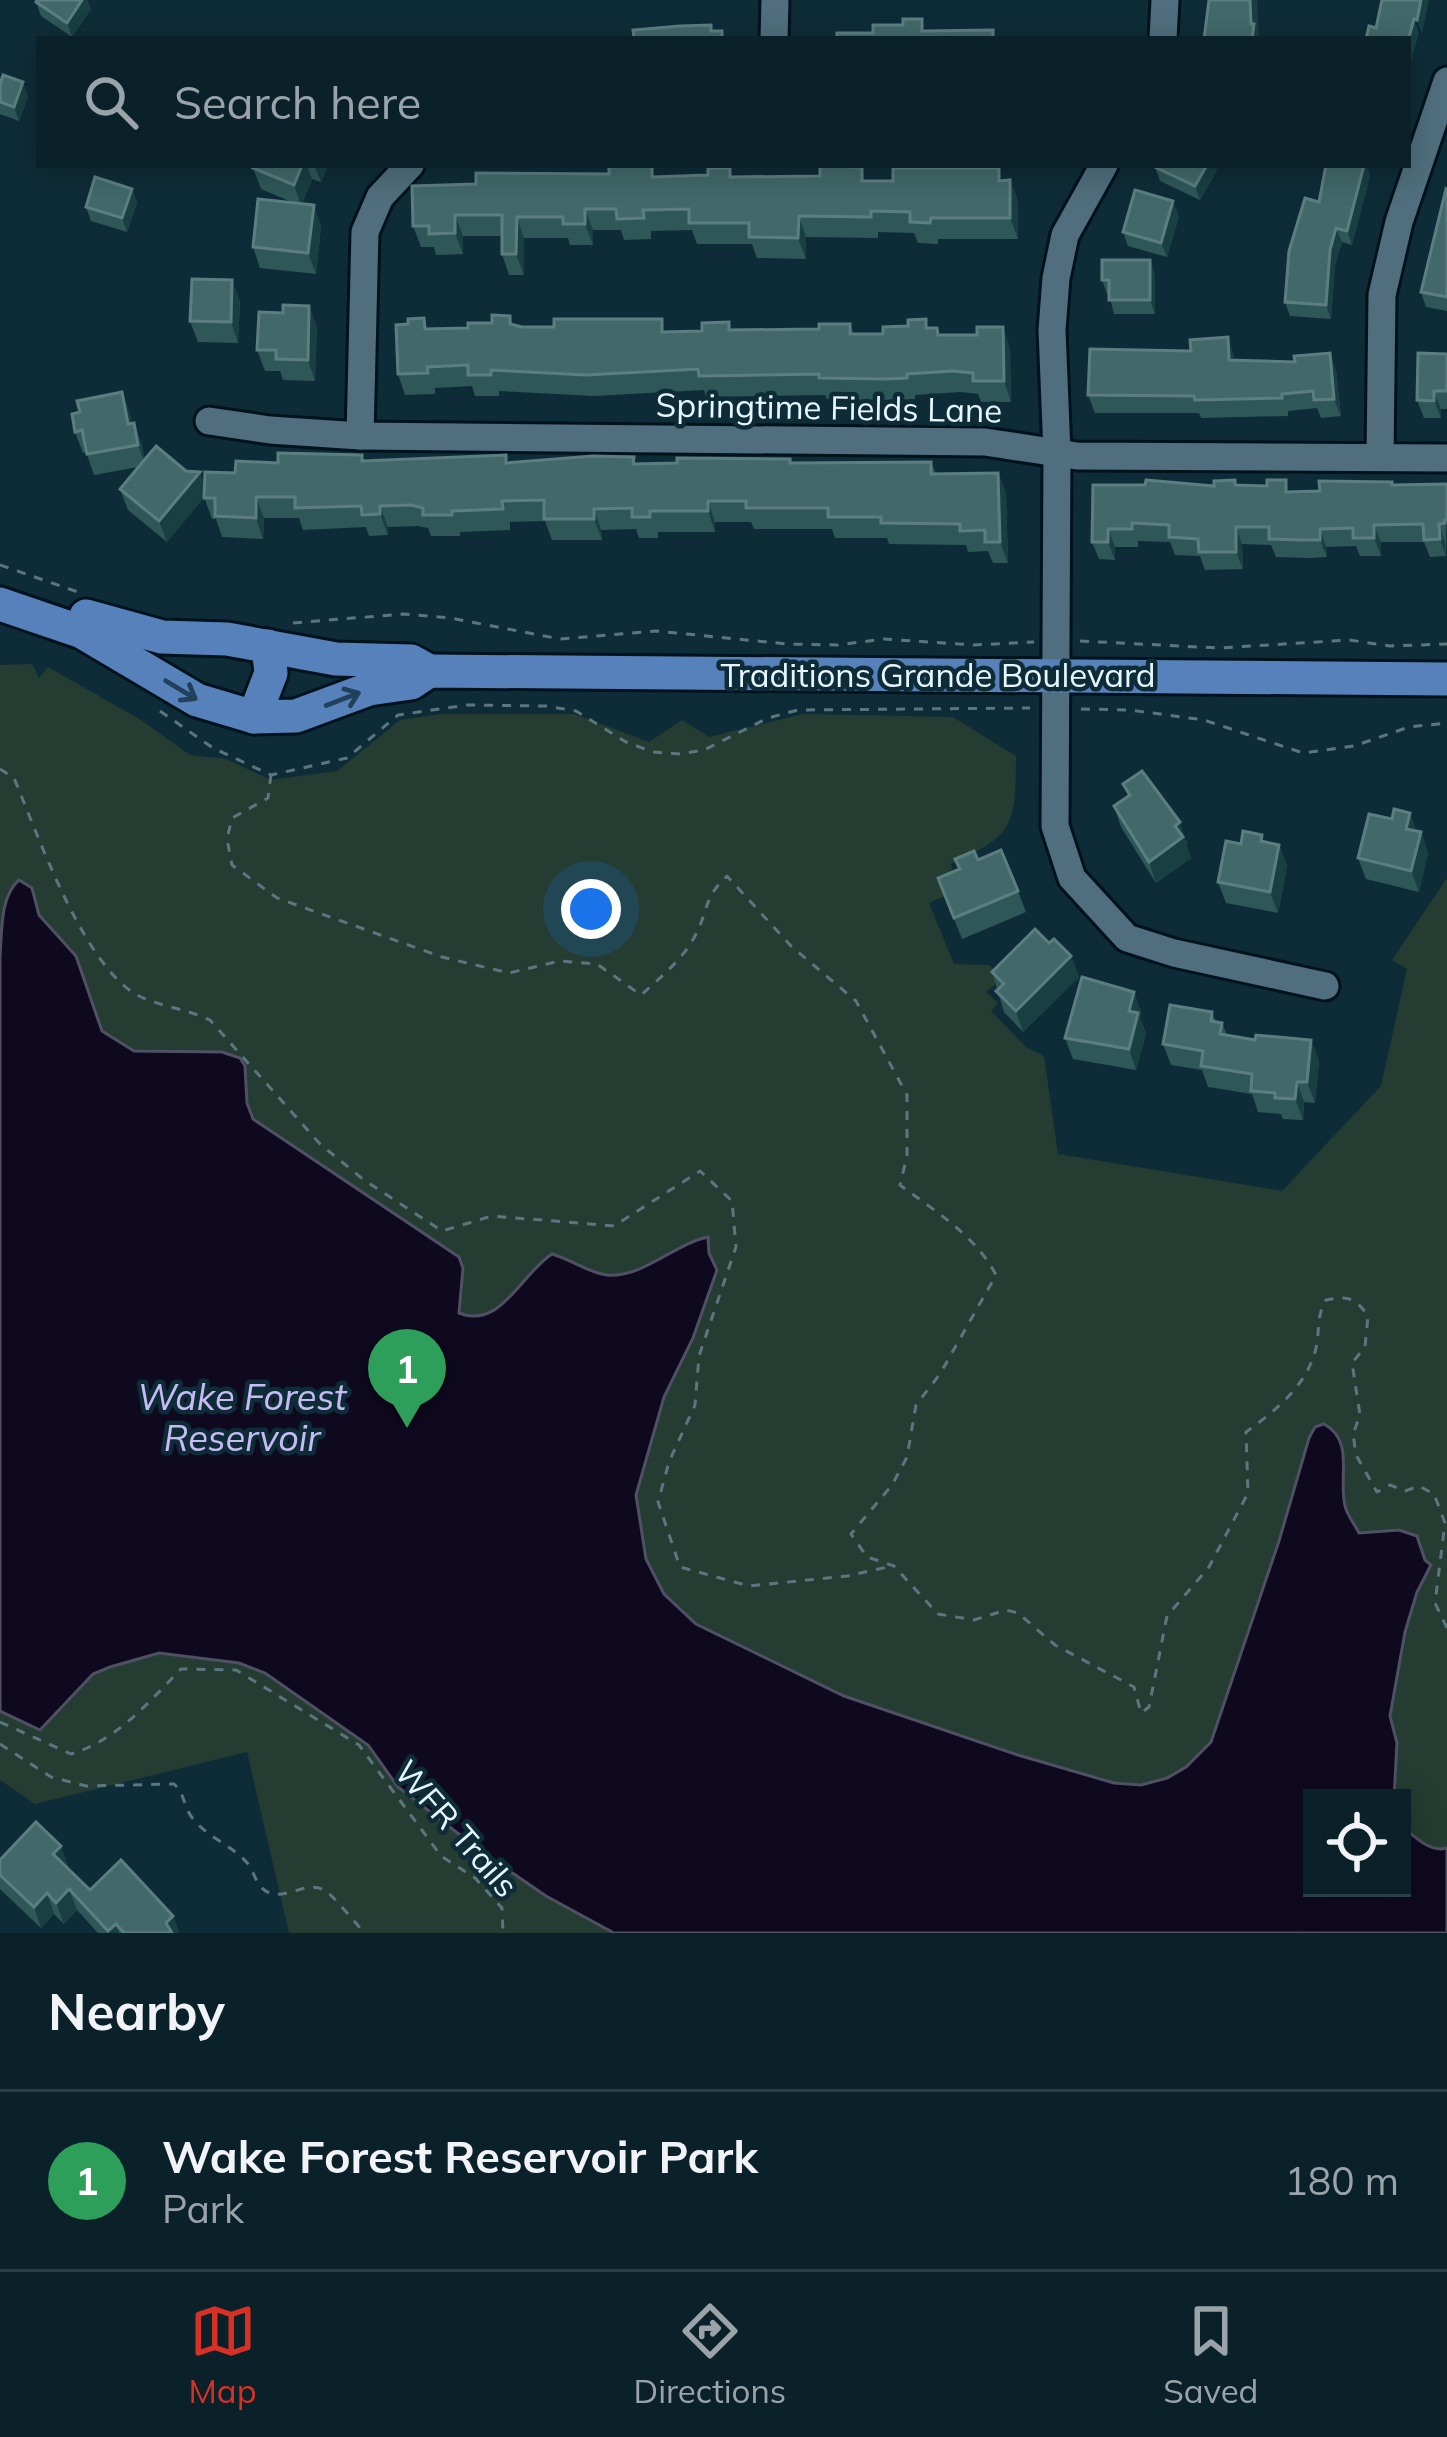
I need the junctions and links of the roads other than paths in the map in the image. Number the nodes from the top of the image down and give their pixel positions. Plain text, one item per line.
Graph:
1 (775, 0) edge
2 (1165, 0) edge
3 (774, 36) edge
4 (1163, 36) edge
5 (1447, 81) edge
6 (407, 168) edge
7 (1095, 168) edge
8 (209, 421) dead end
9 (360, 436) junction
10 (1057, 453) junction
11 (1380, 458) junction
12 (1447, 458) edge
13 (0, 585) edge
14 (0, 604) edge
15 (276, 634) junction
16 (429, 671) junction
17 (1056, 675) junction
18 (1447, 679) edge
19 (254, 717) junction
20 (1325, 986) dead end

1 - 3 street
2 - 4 street
5 - 11 street
6 - 9 street
7 - 10 street
8 - 9 street, Springtime Fields Lane
9 - 10 street, Springtime Fields Lane
10 - 11 street, Springtime Fields Lane
10 - 17 street
11 - 12 street, Springtime Fields Lane
13 - 15 main road, Traditions Grande Boulevard
14 -> 19 main road, Traditions Grande Boulevard
15 - 16 main road, Traditions Grande Boulevard
15 - 19 main road
16 - 17 main road, Traditions Grande Boulevard
19 -> 16 main road, Traditions Grande Boulevard
17 - 18 main road, Traditions Grande Boulevard
17 - 20 street

